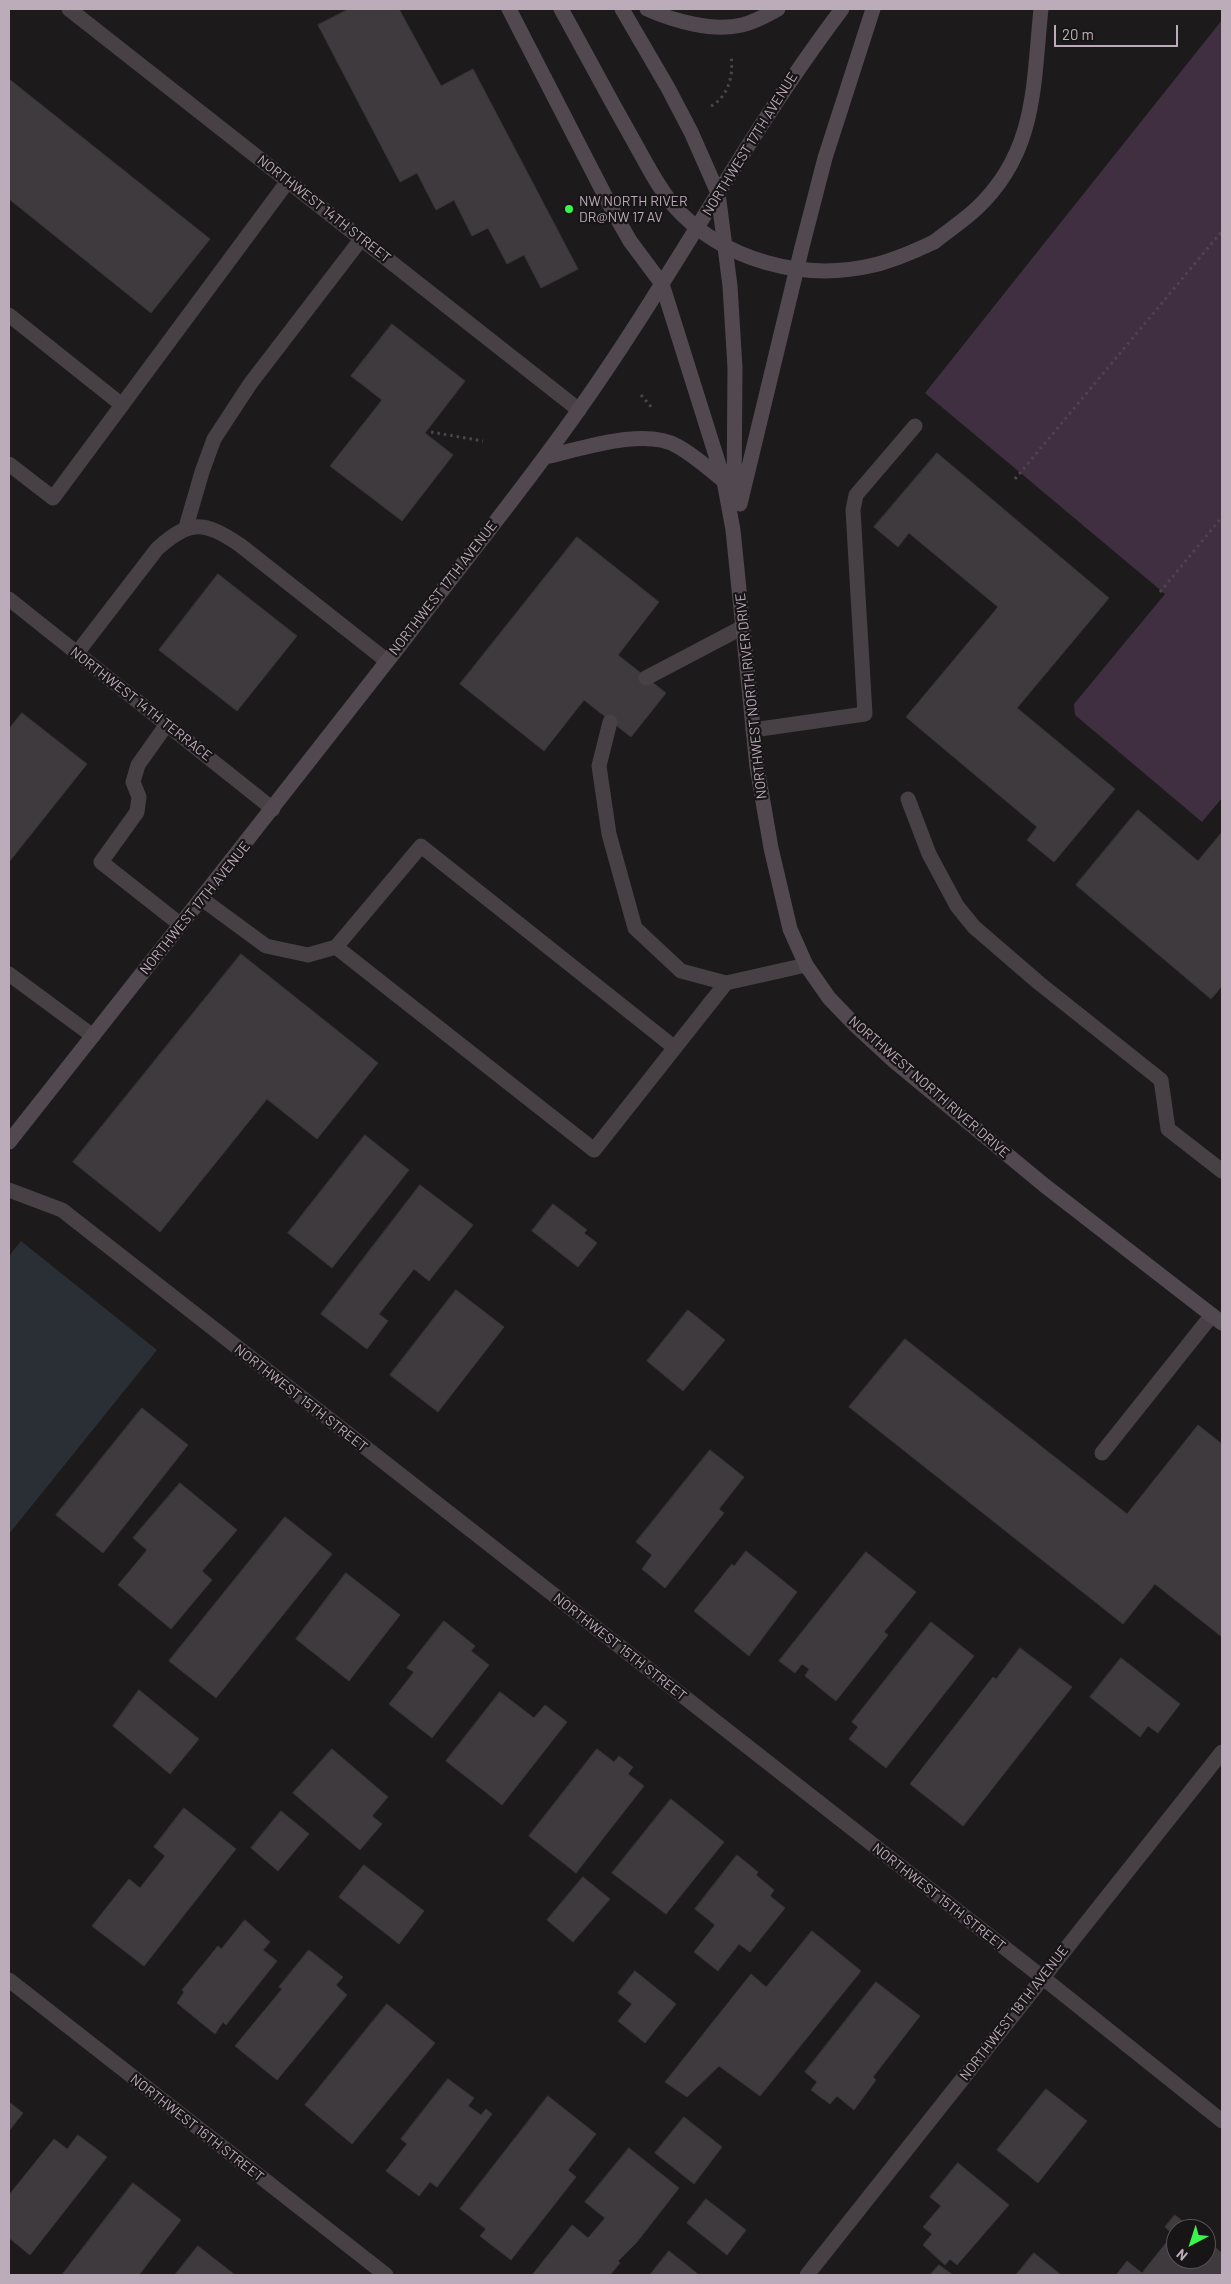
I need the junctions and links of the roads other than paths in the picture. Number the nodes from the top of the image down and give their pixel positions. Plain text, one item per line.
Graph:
1 (69, 9) edge
2 (509, 9) edge
3 (562, 9) edge
4 (622, 9) edge
5 (647, 9) edge
6 (778, 9) edge
7 (842, 9) edge
8 (873, 9) edge
9 (1041, 9) edge
10 (288, 181) junction
11 (718, 193) junction
12 (362, 238) junction
13 (662, 284) junction
14 (9, 315) edge
15 (122, 405) junction
16 (579, 410) junction
17 (915, 426) dead end
18 (545, 457) junction
19 (9, 464) edge
20 (724, 481) junction
21 (186, 527) junction
22 (733, 530) junction
23 (9, 599) edge
24 (743, 627) junction
25 (77, 653) junction
26 (387, 661) junction
27 (646, 678) dead end
28 (610, 722) dead end
29 (167, 724) junction
30 (753, 730) junction
31 (908, 799) dead end
32 (273, 809) junction
33 (202, 898) junction
34 (181, 925) junction
35 (336, 947) junction
36 (806, 965) junction
37 (9, 974) edge
38 (726, 983) junction
39 (93, 1036) junction
40 (675, 1048) junction
41 (9, 1142) edge
42 (1222, 1171) edge
43 (9, 1190) edge
44 (1217, 1319) edge
45 (1102, 1453) dead end
46 (1222, 1752) edge
47 (1042, 1977) junction
48 (9, 1980) edge
49 (1222, 2121) edge
50 (386, 2275) edge
51 (807, 2275) edge

1 - 10 street, NORTHWEST 14TH STREET
2 - 13 main road, NORTHWEST NORTH RIVER DRIVE
3 - 9 main road, bridge
4 - 11 main road, NORTHWEST NORTH RIVER DRIVE
5 - 6 main road
7 - 11 main road, NORTHWEST 17TH AVENUE
8 - 22 main road
10 - 12 street, NORTHWEST 14TH STREET
10 - 15 street
11 - 13 main road, NORTHWEST 17TH AVENUE
11 - 22 main road, NORTHWEST NORTH RIVER DRIVE
12 - 16 street, NORTHWEST 14TH STREET
12 - 21 street
13 - 16 main road, NORTHWEST 17TH AVENUE
13 - 20 main road, NORTHWEST NORTH RIVER DRIVE
14 - 15 street
15 - 19 street
16 - 18 main road, NORTHWEST 17TH AVENUE
17 - 30 street
18 - 20 main road
18 - 26 main road, NORTHWEST 17TH AVENUE
20 - 22 main road, NORTHWEST NORTH RIVER DRIVE
21 - 25 street
21 - 26 street
22 - 24 main road, NORTHWEST NORTH RIVER DRIVE
23 - 25 street, NORTHWEST 14TH TERRACE
24 - 27 street
24 - 30 main road, NORTHWEST NORTH RIVER DRIVE
25 - 29 street, NORTHWEST 14TH TERRACE
26 - 32 main road, NORTHWEST 17TH AVENUE
28 - 38 street
29 - 32 street, NORTHWEST 14TH TERRACE
29 - 34 street
30 - 36 main road, NORTHWEST NORTH RIVER DRIVE
31 - 42 street
32 - 33 main road, NORTHWEST 17TH AVENUE
33 - 34 main road, NORTHWEST 17TH AVENUE
33 - 35 street
34 - 39 main road, NORTHWEST 17TH AVENUE
35 - 40 street
35 - 40 street
36 - 38 street
36 - 44 main road, NORTHWEST NORTH RIVER DRIVE
37 - 39 street
38 - 40 street
39 - 41 main road, NORTHWEST 17TH AVENUE
43 - 47 street, NORTHWEST 15TH STREET
44 - 45 street
46 - 47 street, NORTHWEST 18TH AVENUE
47 - 49 street, NORTHWEST 15TH STREET
47 - 51 street, NORTHWEST 18TH AVENUE
48 - 50 street, NORTHWEST 16TH STREET

